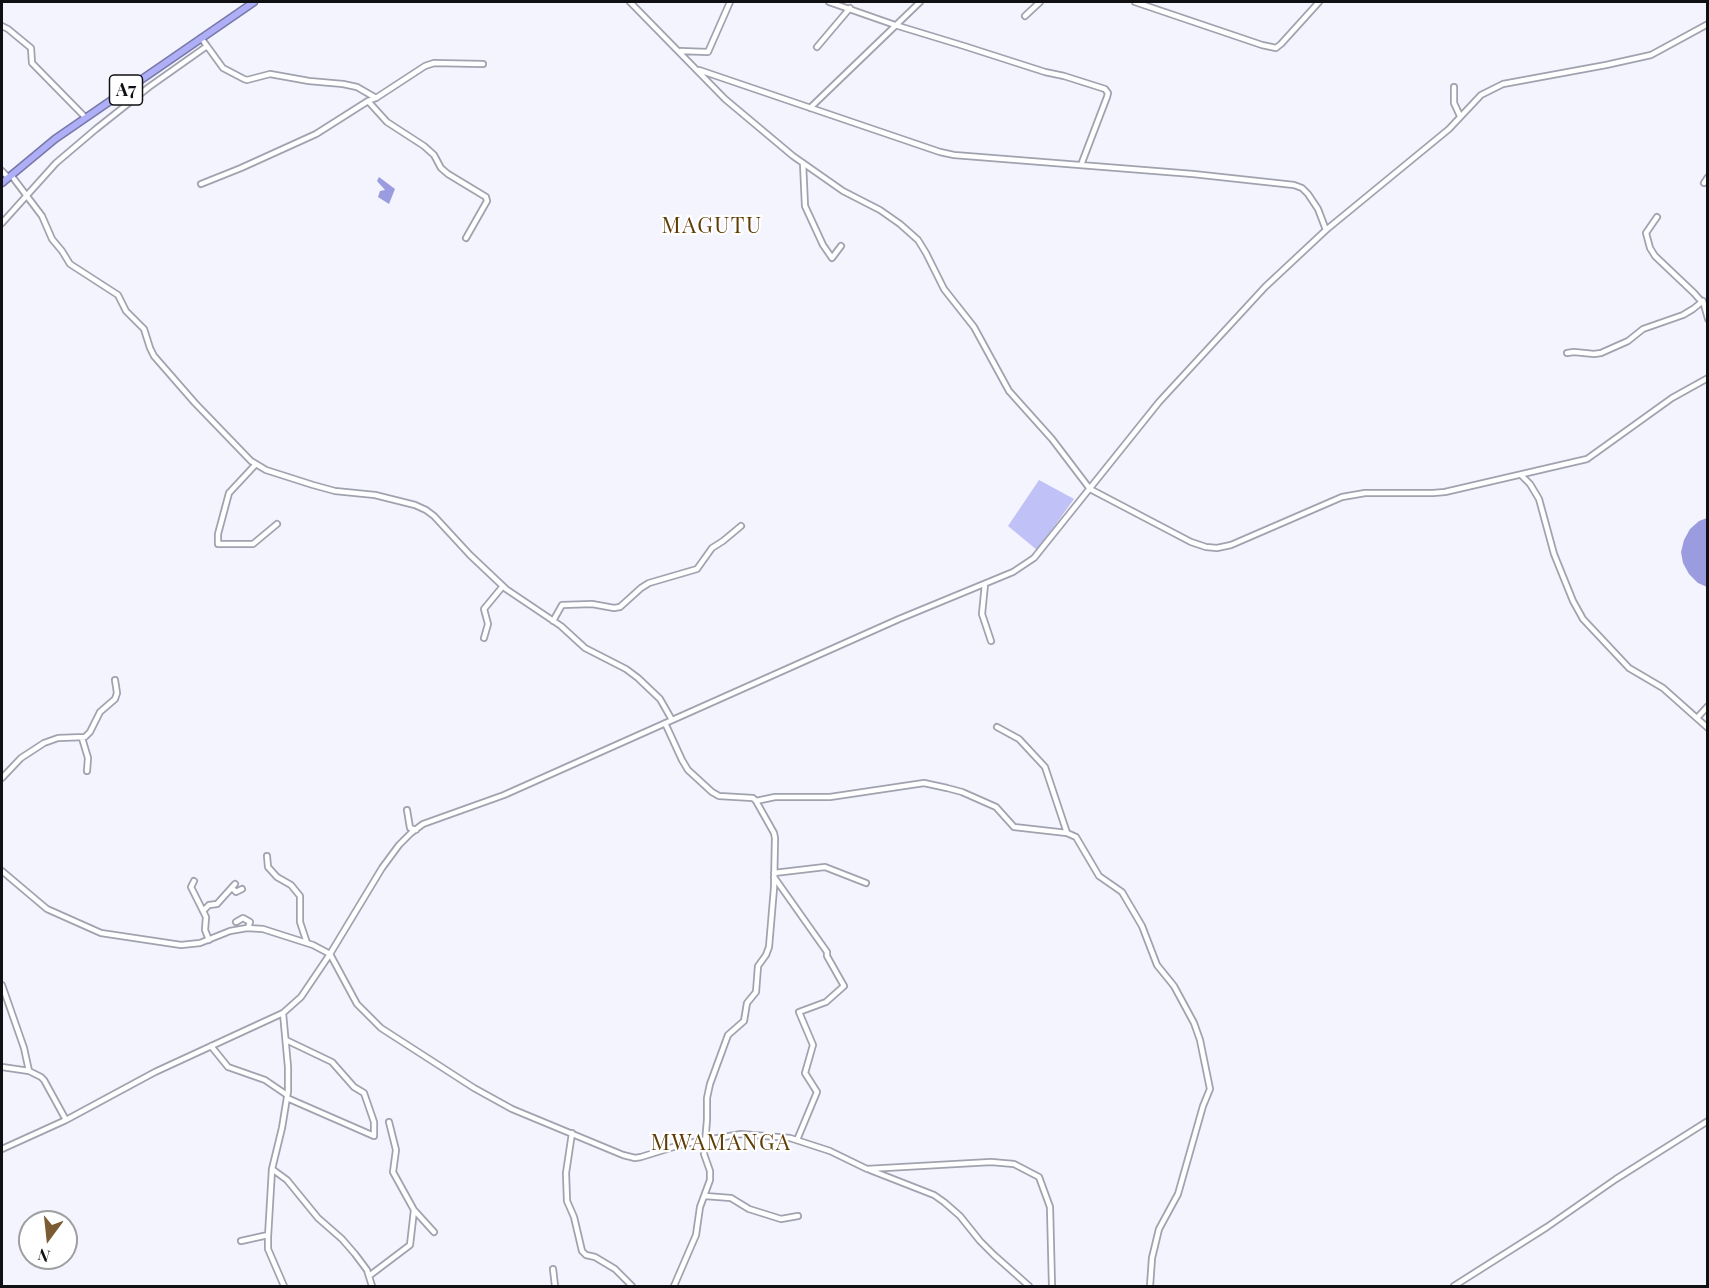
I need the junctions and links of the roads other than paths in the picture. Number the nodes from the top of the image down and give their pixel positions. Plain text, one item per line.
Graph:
1 (254, 2) edge
2 (630, 2) edge
3 (730, 2) edge
4 (829, 2) edge
5 (920, 2) edge
6 (1040, 2) edge
7 (1135, 2) edge
8 (1319, 2) edge
9 (850, 8) junction
10 (1025, 16) dead end
11 (1707, 24) edge
12 (896, 25) junction
13 (2, 26) edge
14 (201, 38) junction
15 (207, 46) junction
16 (817, 47) dead end
17 (680, 51) junction
18 (483, 64) dead end
19 (697, 69) junction
20 (1455, 87) dead end
21 (376, 98) junction
22 (369, 101) junction
23 (810, 108) junction
24 (1460, 116) junction
25 (85, 117) junction
26 (803, 163) junction
27 (1081, 165) junction
28 (2, 171) edge
29 (9, 176) junction
30 (1707, 177) edge
31 (2, 183) edge
32 (1704, 183) dead end
33 (201, 184) dead end
34 (27, 196) junction
35 (1657, 217) dead end
36 (2, 223) edge
37 (1326, 230) junction
38 (466, 238) dead end
39 (841, 246) dead end
40 (1704, 300) edge
41 (1707, 318) edge
42 (1567, 353) dead end
43 (1707, 378) edge
44 (255, 464) junction
45 (1521, 475) junction
46 (1090, 489) junction
47 (277, 524) dead end
48 (741, 526) dead end
49 (985, 584) junction
50 (503, 586) junction
51 (553, 621) junction
52 (484, 638) dead end
53 (991, 641) dead end
54 (114, 680) dead end
55 (1707, 706) edge
56 (1698, 718) junction
57 (672, 720) junction
58 (666, 723) junction
59 (997, 727) dead end
60 (1707, 728) edge
61 (82, 738) junction
62 (87, 771) dead end
63 (2, 778) edge
64 (756, 801) junction
65 (407, 810) dead end
66 (416, 830) junction
67 (1067, 833) junction
68 (267, 856) dead end
69 (2, 872) edge
70 (774, 875) junction
71 (194, 881) dead end
72 (866, 883) dead end
73 (242, 889) dead end
74 (203, 910) junction
75 (236, 922) dead end
76 (248, 928) junction
77 (208, 940) junction
78 (307, 943) junction
79 (330, 954) junction
80 (2, 986) edge
81 (283, 1013) junction
82 (286, 1040) junction
83 (211, 1046) junction
84 (2, 1067) edge
85 (29, 1071) junction
86 (287, 1096) junction
87 (66, 1119) junction
88 (1707, 1121) edge
89 (389, 1122) dead end
90 (572, 1133) junction
91 (797, 1140) junction
92 (704, 1141) junction
93 (2, 1149) edge
94 (272, 1169) junction
95 (867, 1169) junction
96 (705, 1196) junction
97 (414, 1210) junction
98 (798, 1216) dead end
99 (434, 1232) dead end
100 (268, 1235) junction
101 (241, 1241) dead end
102 (369, 1276) junction
103 (554, 1277) dead end
104 (284, 1287) edge
105 (372, 1287) edge
106 (555, 1287) edge
107 (632, 1287) edge
108 (674, 1287) edge
109 (1029, 1287) edge
110 (1052, 1287) edge
111 (1150, 1287) edge
112 (1454, 1287) edge

1 - 14 highway, A7
2 - 17 street
3 - 17 street
4 - 9 street
5 - 12 street
6 - 10 street
7 - 8 street
9 - 12 street
9 - 16 street
11 - 24 street
12 - 23 street
12 - 27 street
13 - 25 street
14 - 15 street
14 - 25 highway, A7
15 - 21 street
15 - 34 street
17 - 19 street
18 - 21 street
19 - 23 street
19 - 26 street
20 - 24 street
21 - 22 street
22 - 33 street
22 - 38 street
23 - 27 street
24 - 37 street
25 - 29 highway, A7
26 - 39 street
26 - 46 street
27 - 37 street
28 - 29 street
29 - 31 highway, A7
29 - 34 street
30 - 32 street
34 - 36 street
34 - 44 street
35 - 40 street
37 - 46 street
40 - 41 street
40 - 42 street
43 - 45 street
44 - 47 street
44 - 50 street
45 - 46 street
45 - 56 street
46 - 49 street
48 - 51 street
49 - 53 street
49 - 57 street
50 - 51 street
50 - 52 street
51 - 57 street
54 - 61 street
55 - 56 street
56 - 60 street
57 - 58 street
58 - 64 street
58 - 66 street
59 - 67 street
61 - 62 street
61 - 63 street
64 - 67 street
64 - 70 street
65 - 66 street
66 - 79 street
67 - 111 street
68 - 78 street
69 - 77 street
70 - 72 street
70 - 91 street
70 - 92 street
71 - 74 street
73 - 74 street
74 - 77 street
75 - 76 street
76 - 77 street
76 - 78 street
78 - 79 street
79 - 81 street
79 - 90 street
80 - 85 street
81 - 82 street
81 - 83 street
82 - 86 street
82 - 86 street
83 - 86 street
83 - 87 street
84 - 85 street
85 - 87 street
86 - 94 street
87 - 93 street
88 - 112 street
89 - 97 street
90 - 92 street
90 - 107 street
91 - 92 street
91 - 95 street
92 - 96 street
94 - 100 street
94 - 102 street
95 - 109 street
95 - 110 street
96 - 98 street
96 - 108 street
97 - 99 street
97 - 102 street
100 - 101 street
100 - 104 street
102 - 105 street
103 - 106 street

